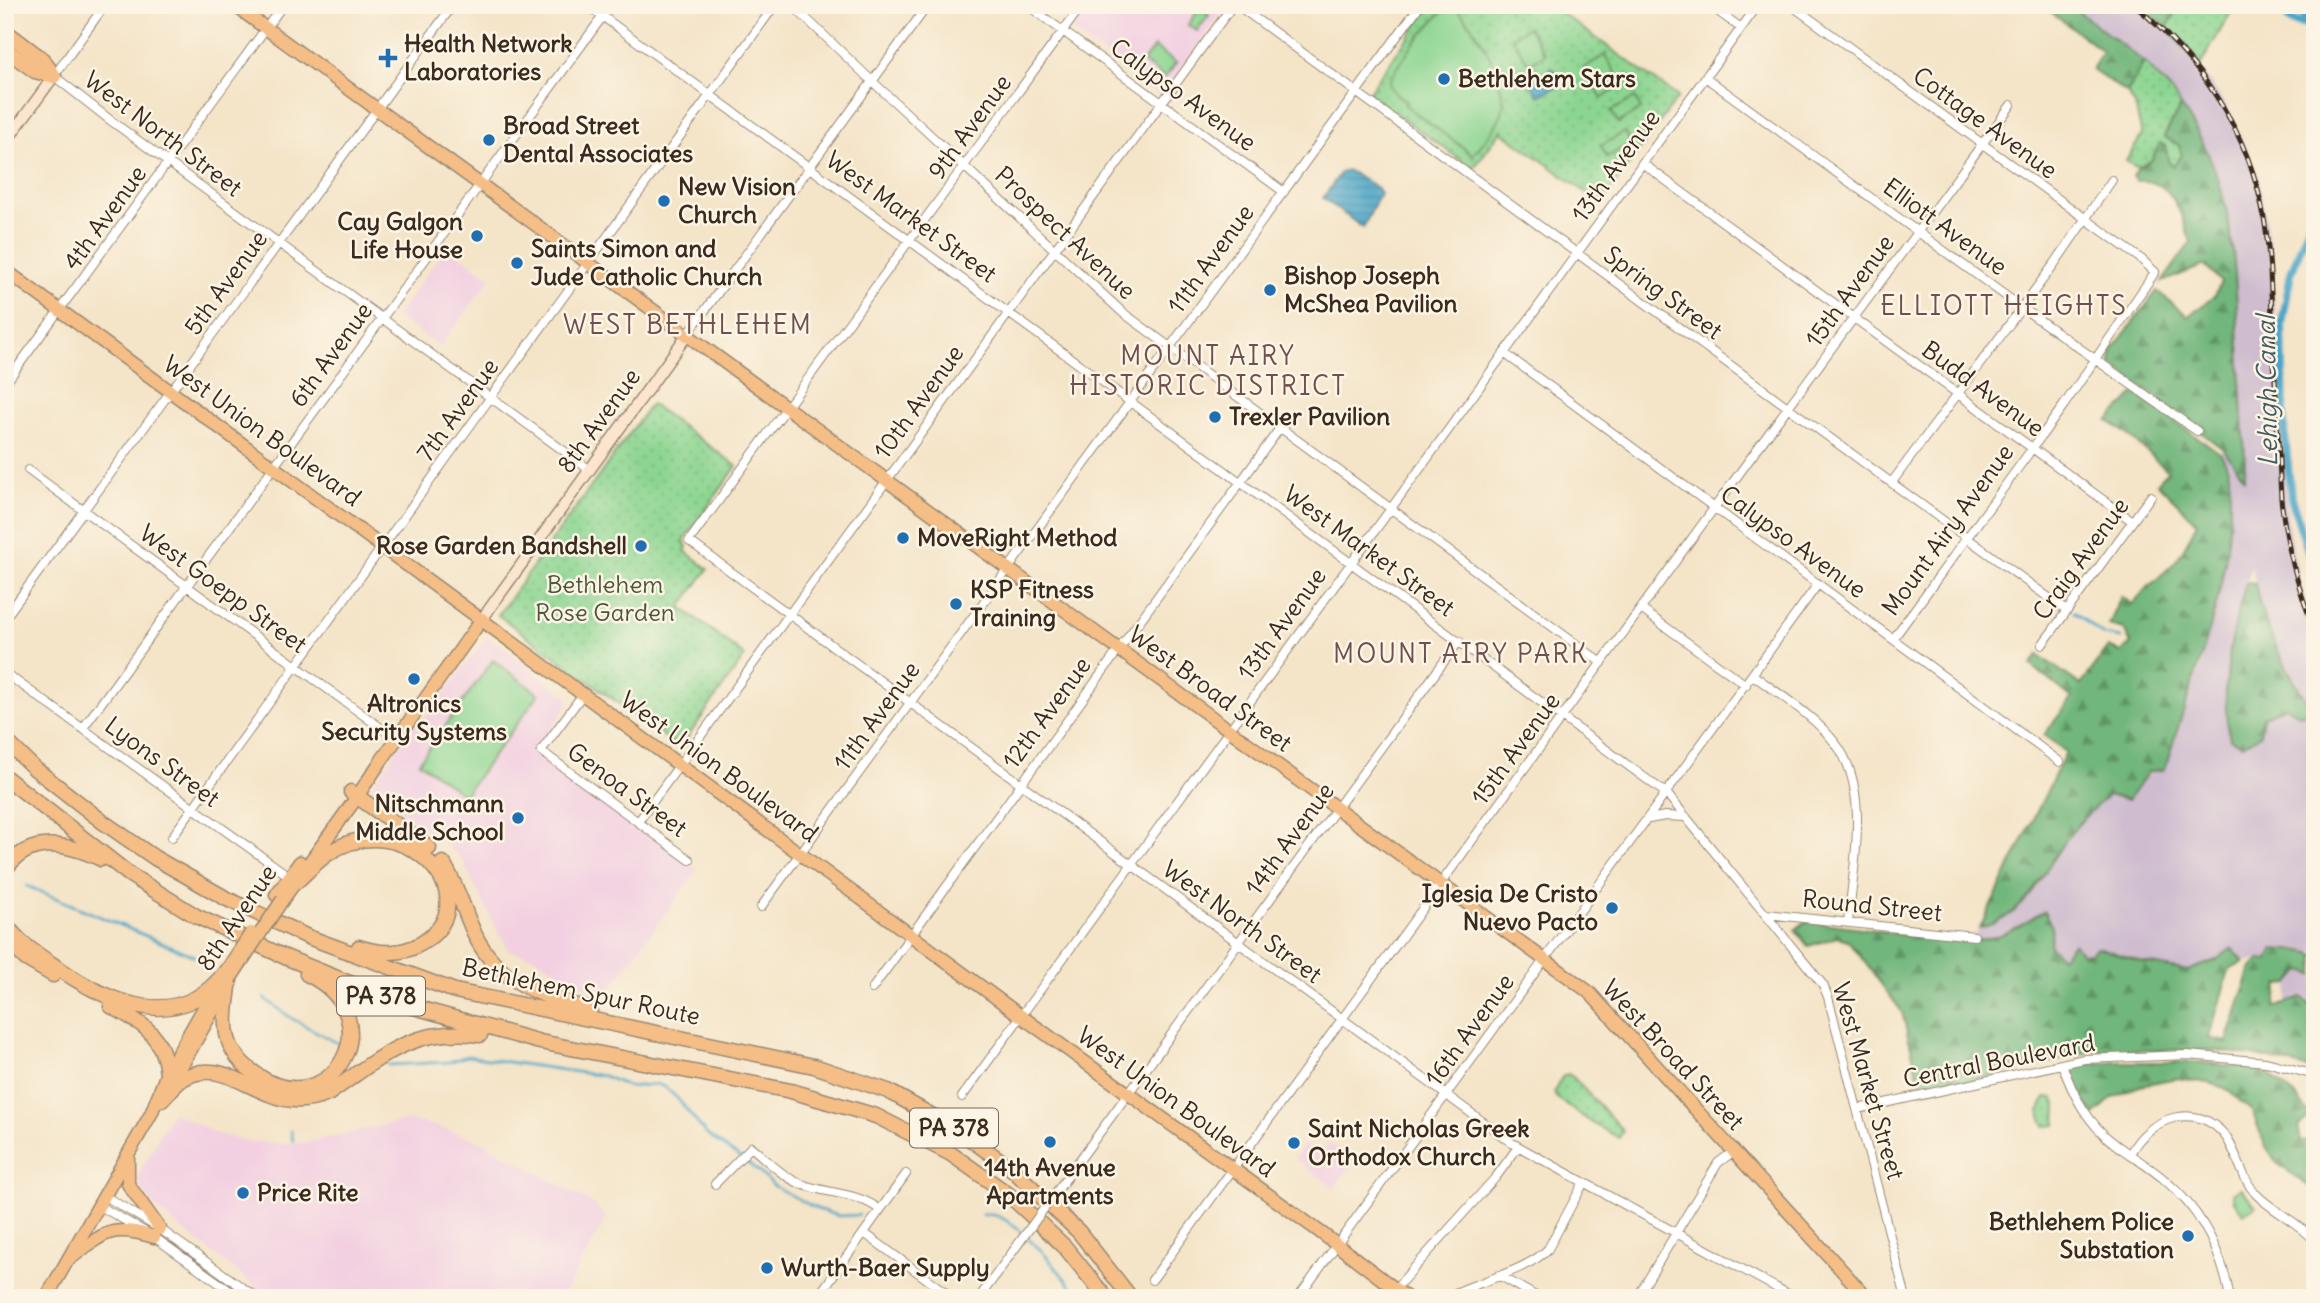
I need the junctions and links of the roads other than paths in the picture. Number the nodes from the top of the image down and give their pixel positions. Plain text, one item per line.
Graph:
1 (105, 5) edge
2 (234, 5) edge
3 (283, 5) edge
4 (453, 5) edge
5 (587, 5) edge
6 (611, 5) edge
7 (775, 5) edge
8 (792, 5) edge
9 (928, 5) edge
10 (1027, 5) edge
11 (1082, 5) edge
12 (1235, 5) edge
13 (1420, 5) edge
14 (1709, 5) edge
15 (1758, 5) edge
16 (1791, 5) edge
17 (602, 17) junction
18 (1741, 28) junction
19 (265, 29) junction
20 (5, 31) edge
21 (1063, 32) junction
22 (5, 49) edge
23 (54, 76) junction
24 (1705, 77) junction
25 (873, 82) junction
26 (1356, 92) junction
27 (710, 95) junction
28 (1162, 104) junction
29 (2011, 105) dead end
30 (377, 110) junction
31 (5, 143) edge
32 (1982, 144) junction
33 (169, 163) junction
34 (1642, 163) junction
35 (966, 167) junction
36 (810, 169) junction
37 (2112, 180) dead end
38 (480, 185) junction
39 (1284, 192) junction
40 (2086, 220) junction
41 (1918, 232) junction
42 (910, 239) junction
43 (279, 243) junction
44 (1055, 251) junction
45 (1576, 253) junction
46 (589, 264) junction
47 (5, 270) edge
48 (2155, 272) joint
49 (2021, 307) junction
50 (61, 311) junction
51 (1009, 312) junction
52 (381, 318) junction
53 (1853, 319) junction
54 (687, 335) junction
55 (1170, 348) junction
56 (1504, 353) junction
57 (2095, 359) junction
58 (5, 384) edge
59 (171, 391) junction
60 (1958, 394) junction
61 (491, 398) junction
62 (1130, 401) junction
63 (787, 407) junction
64 (1788, 408) junction
65 (1280, 428) junction
66 (2197, 431) dead end
67 (2031, 448) junction
68 (274, 466) junction
69 (28, 470) dead end
70 (590, 470) junction
71 (886, 481) junction
72 (1241, 482) junction
73 (1892, 482) junction
74 (2151, 496) dead end
75 (1390, 508) junction
76 (1715, 508) junction
77 (84, 511) junction
78 (2132, 521) junction
79 (1966, 537) junction
80 (689, 541) joint
81 (383, 546) junction
82 (1352, 562) junction
83 (1008, 570) junction
84 (1818, 584) junction
85 (187, 586) junction
86 (1641, 609) junction
87 (2067, 611) junction
88 (790, 615) junction
89 (5, 618) edge
90 (482, 619) junction
91 (1892, 639) junction
92 (1459, 641) junction
93 (2042, 645) dead end
94 (1118, 649) junction
95 (1602, 663) junction
96 (296, 666) junction
97 (5, 673) edge
98 (1753, 676) junction
99 (1746, 685) junction
100 (583, 694) junction
101 (911, 703) junction
102 (1563, 717) junction
103 (83, 728) junction
104 (1228, 729) junction
105 (396, 739) junction
106 (5, 740) edge
107 (2060, 762) dead end
108 (680, 765) junction
109 (5, 777) edge
110 (1020, 783) junction
111 (1667, 794) junction
112 (352, 798) junction
113 (193, 808) junction
114 (1336, 808) junction
115 (1686, 817) junction
116 (1649, 819) junction
117 (638, 822) junction
118 (172, 837) dead end
119 (416, 849) junction
120 (801, 852) junction
121 (690, 860) dead end
122 (1130, 864) junction
123 (5, 870) edge
124 (130, 875) junction
125 (293, 879) junction
126 (1441, 885) junction
127 (227, 899) junction
128 (761, 907) dead end
129 (1766, 914) junction
130 (5, 923) edge
131 (1848, 923) junction
132 (229, 932) junction
133 (912, 934) junction
134 (1974, 936) dead end
135 (5, 938) edge
136 (1238, 942) junction
137 (1545, 961) junction
138 (228, 975) junction
139 (872, 989) dead end
140 (1021, 1016) junction
141 (1342, 1020) junction
142 (679, 1036) junction
143 (540, 1042) junction
144 (2062, 1065) junction
145 (2315, 1075) edge
146 (167, 1087) junction
147 (1129, 1093) junction
148 (1446, 1096) junction
149 (962, 1097) dead end
150 (1858, 1109) junction
151 (1518, 1147) junction
152 (130, 1150) junction
153 (1734, 1151) junction
154 (2130, 1154) junction
155 (1233, 1168) junction
156 (906, 1174) dead end
157 (715, 1184) dead end
158 (1583, 1184) junction
159 (100, 1200) junction
160 (880, 1210) junction
161 (158, 1233) junction
162 (864, 1233) junction
163 (1674, 1233) junction
164 (2315, 1241) edge
165 (1338, 1245) junction
166 (65, 1263) junction
167 (1499, 1275) junction
168 (1152, 1280) dead end
169 (1396, 1288) junction
170 (46, 1298) edge
171 (240, 1298) edge
172 (257, 1298) edge
173 (817, 1298) edge
174 (953, 1298) edge
175 (979, 1298) edge
176 (1106, 1298) edge
177 (1131, 1298) edge
178 (1298, 1298) edge
179 (1407, 1298) edge
180 (1445, 1298) edge
181 (1539, 1298) edge
182 (1637, 1298) edge
183 (1796, 1298) edge
184 (1867, 1298) edge
185 (1906, 1298) edge
186 (2230, 1298) edge

1 - 23 street
2 - 19 main road, West Broad Street
3 - 19 street, 4th Avenue
4 - 30 street, 5th Avenue
5 - 17 street, West Market Street
6 - 17 street, 6th Avenue
7 - 27 street, 7th Avenue
8 - 25 street, Prospect Avenue
9 - 25 street, 8th Avenue
10 - 21 street, Calypso Avenue
11 - 21 street, 9th Avenue
12 - 26 street, Spring Street
12 - 28 street, 10th Avenue
13 - 26 street, 11th Avenue
14 - 18 street
15 - 18 street, 13th Avenue
16 - 32 street, Cottage Avenue
17 - 27 street, West Market Street
17 - 38 street, 6th Avenue
18 - 24 street, 13th Avenue
19 - 30 main road, West Broad Street
19 - 33 street, 4th Avenue
20 - 23 highway
21 - 28 street, Calypso Avenue
21 - 35 street, 9th Avenue
22 - 23 highway
23 - 31 main road
23 - 33 street, West North Street
24 - 34 street, 13th Avenue
24 - 41 street, Elliott Avenue
25 - 35 street, Prospect Avenue
25 - 36 street, 8th Avenue
26 - 39 street, 11th Avenue
26 - 45 street, Spring Street
27 - 36 street, West Market Street
27 - 46 street, 7th Avenue
28 - 39 street, Calypso Avenue
28 - 44 street, 10th Avenue
29 - 32 street, 15th Avenue
30 - 38 main road, West Broad Street
30 - 43 street, 5th Avenue
32 - 40 street, Cottage Avenue
32 - 41 street, 15th Avenue
33 - 43 street, West North Street
33 - 50 street, 4th Avenue
34 - 45 street, 13th Avenue
34 - 53 street, Budd Avenue
35 - 42 street, 9th Avenue
35 - 44 street, Prospect Avenue
36 - 42 street, West Market Street
36 - 54 street, 8th Avenue
37 - 40 street
38 - 46 main road, West Broad Street
38 - 52 street, 6th Avenue
39 - 55 street, 11th Avenue
40 - 48 street, Cottage Avenue
40 - 49 street
41 - 49 street, Elliott Avenue
41 - 53 street, 15th Avenue
42 - 51 street, West Market Street
42 - 63 street, 9th Avenue
43 - 52 street, West North Street
43 - 59 street, 5th Avenue
44 - 51 street, 10th Avenue
44 - 55 street, Prospect Avenue
45 - 56 street, 13th Avenue
45 - 64 street, Spring Street
46 - 54 main road, West Broad Street
46 - 61 street, 7th Avenue
47 - 50 main road, West Union Boulevard
48 - 57 street, Mount Airy Avenue
49 - 57 street, Elliott Avenue
49 - 60 street
50 - 58 street, 4th Avenue
50 - 59 main road, West Union Boulevard
51 - 62 street, West Market Street
51 - 71 street, 10th Avenue
52 - 61 street, West North Street
52 - 68 street, 6th Avenue
53 - 60 street, Budd Avenue
53 - 64 street, 15th Avenue
54 - 63 main road, West Broad Street
54 - 70 main road, 8th Avenue
55 - 62 street, 11th Avenue
55 - 65 street, Prospect Avenue
56 - 75 street, 13th Avenue
56 - 76 street, Calypso Avenue
57 - 66 street, Elliott Avenue
57 - 67 street, Mount Airy Avenue
59 - 68 main road, West Union Boulevard
59 - 77 street, 5th Avenue
60 - 67 street, Budd Avenue
60 - 73 street
61 - 70 street, West North Street
61 - 81 street, 7th Avenue
62 - 72 street, West Market Street
62 - 83 street, 11th Avenue
63 - 71 main road, West Broad Street
63 - 80 street, 9th Avenue
64 - 73 street, Spring Street
64 - 76 street, 15th Avenue
65 - 72 street, 12th Avenue
65 - 75 street, Prospect Avenue
67 - 78 street, Budd Avenue
67 - 79 street, Mount Airy Avenue
68 - 81 main road, West Union Boulevard
68 - 85 street, 6th Avenue
69 - 77 street, West Goepp Street
70 - 90 main road, 8th Avenue
71 - 83 main road, West Broad Street
71 - 88 street, 10th Avenue
72 - 82 street, West Market Street
72 - 94 street, 12th Avenue
73 - 79 street, Spring Street
74 - 78 street, Craig Avenue
75 - 82 street, 13th Avenue
75 - 95 street, Prospect Avenue
76 - 84 street, Calypso Avenue
76 - 86 street, 15th Avenue
77 - 85 street, West Goepp Street
77 - 89 street, 5th Avenue
78 - 87 street, Craig Avenue
79 - 87 street, Spring Street
79 - 91 street, Mount Airy Avenue
80 - 88 street, West North Street
81 - 90 main road, West Union Boulevard
81 - 96 street, 7th Avenue
82 - 92 street, West Market Street
82 - 104 street, 13th Avenue
83 - 94 main road, West Broad Street
83 - 101 street, 11th Avenue
84 - 91 street, Calypso Avenue
84 - 98 street, 16th Avenue
85 - 96 street, West Goepp Street
85 - 103 street, 6th Avenue
86 - 95 street, 15th Avenue
86 - 99 street
87 - 93 street, Craig Avenue
88 - 101 street, West North Street
88 - 108 street, 10th Avenue
90 - 100 main road, West Union Boulevard
90 - 105 main road, 8th Avenue
91 - 107 street, Calypso Avenue
92 - 102 street, West Market Street
92 - 114 street, 14th Avenue
94 - 104 main road, West Broad Street
94 - 110 street, 12th Avenue
95 - 102 street, 15th Avenue
96 - 105 street, West Goepp Street
96 - 113 street, 7th Avenue
97 - 103 street, Lyons Street
98 - 99 street, 16th Avenue
98 - 131 street
99 - 111 street, 16th Avenue
100 - 108 main road, West Union Boulevard
100 - 117 street, Genoa Street
101 - 110 street, West North Street
101 - 120 street, 11th Avenue
102 - 111 street, West Market Street
102 - 126 street, 15th Avenue
103 - 113 street, Lyons Street
104 - 114 main road, West Broad Street
104 - 122 street, 13th Avenue
105 - 112 main road, 8th Avenue
106 - 127 highway, Bethlehem Spur Route / PA 378
108 - 117 street, 10th Avenue
108 - 120 main road, West Union Boulevard
109 - 124 highway, PA 378
110 - 122 street, West North Street
110 - 133 street, 12th Avenue
111 - 115 street, West Market Street
111 - 116 street, 16th Avenue
112 - 119 highway
112 - 125 main road, 8th Avenue
112 - 142 highway
113 - 118 street, 7th Avenue
113 - 125 street, Lyons Street
114 - 126 main road, West Broad Street
114 - 136 street, 14th Avenue
115 - 116 street
115 - 129 street, West Market Street
116 - 137 street, 16th Avenue
117 - 121 street, Genoa Street
119 - 125 highway
119 - 127 highway
120 - 128 street, 11th Avenue
120 - 133 main road, West Union Boulevard
122 - 136 street, West North Street
122 - 140 street, 13th Avenue
123 - 124 highway
124 - 132 highway, PA 378
125 - 138 main road, 8th Avenue, bridge
126 - 137 main road, West Broad Street
126 - 141 street, 15th Avenue
127 - 142 highway, Bethlehem Spur Route / PA 378
129 - 131 street, Round Street
129 - 150 street, West Market Street
130 - 138 highway
131 - 134 street, Round Street
132 - 138 highway
132 - 143 highway, PA 378
133 - 139 street, 12th Avenue
133 - 140 main road, West Union Boulevard
135 - 146 highway
136 - 141 street, West North Street
136 - 147 street, 14th Avenue
137 - 148 street, 16th Avenue
137 - 153 main road, West Broad Street
138 - 146 main road, 8th Avenue
140 - 147 main road, West Union Boulevard
140 - 149 street, 13th Avenue
141 - 148 street, West North Street
141 - 155 street, 15th Avenue
142 - 177 highway, Bethlehem Spur Route / PA 378
143 - 146 highway
143 - 176 highway, PA 378
144 - 145 street, Central Boulevard
144 - 150 street, Central Boulevard
144 - 154 street
146 - 152 main road, 8th Avenue
147 - 155 main road, West Union Boulevard
147 - 175 street, 14th Avenue, bridge
148 - 151 street, West North Street
148 - 165 street, 16th Avenue
150 - 185 street, West Market Street
151 - 158 street, West North Street
151 - 169 street
152 - 159 main road, 8th Avenue
152 - 161 main road
153 - 163 street
153 - 184 main road, West Broad Street
154 - 164 street
154 - 186 street
155 - 165 main road, West Union Boulevard
155 - 168 street, 15th Avenue
156 - 160 street
157 - 160 street
158 - 163 street, West North Street
158 - 167 street
159 - 161 street
159 - 166 main road, 8th Avenue
160 - 162 street
161 - 166 main road
161 - 171 street
161 - 172 street
162 - 173 street
162 - 174 street
163 - 182 street
163 - 183 street, West North Street
165 - 169 main road, West Union Boulevard
165 - 178 street, 16th Avenue
166 - 170 main road, 8th Avenue
167 - 180 street
167 - 181 street
169 - 179 main road, West Union Boulevard

